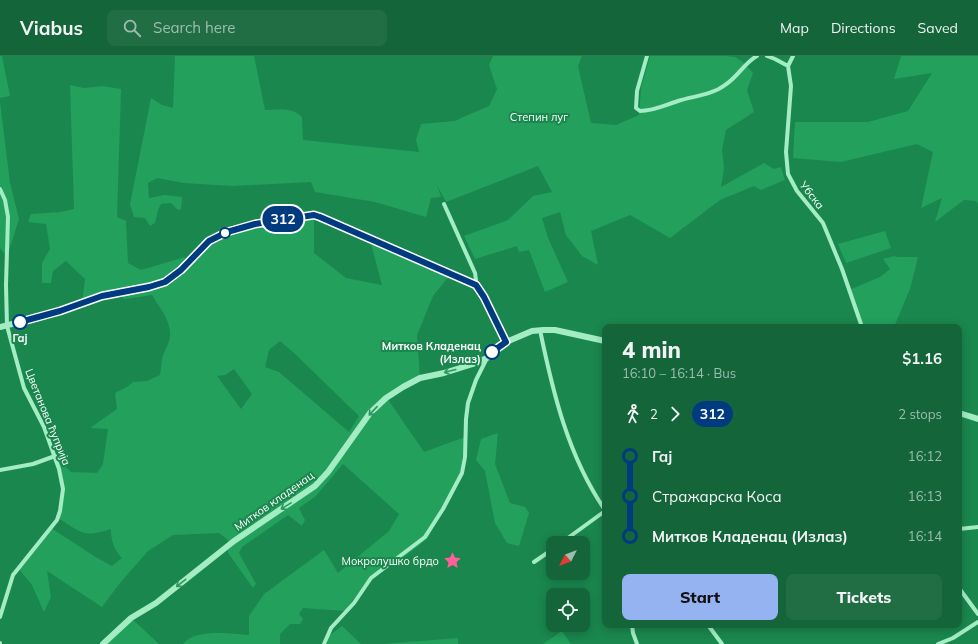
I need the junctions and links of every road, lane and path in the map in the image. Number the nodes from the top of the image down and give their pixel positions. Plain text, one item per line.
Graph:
1 (647, 56) edge
2 (757, 56) edge
3 (767, 56) edge
4 (793, 56) edge
5 (788, 66) junction
6 (0, 189) edge
7 (444, 204) dead end
8 (476, 285) junction
9 (861, 324) edge
10 (7, 326) junction
11 (0, 327) edge
12 (540, 330) junction
13 (602, 339) edge
14 (506, 342) junction
15 (489, 356) junction
16 (962, 414) edge
17 (978, 419) edge
18 (55, 456) junction
19 (0, 470) edge
20 (602, 506) edge
21 (602, 513) edge
22 (978, 527) edge
23 (962, 529) edge
24 (571, 536) edge
25 (546, 554) edge
26 (534, 562) dead end
27 (962, 592) edge
28 (978, 614) edge
29 (0, 617) edge
30 (978, 622) edge
31 (632, 628) edge
32 (710, 628) edge
33 (103, 644) edge
34 (324, 644) edge
35 (637, 644) edge
36 (722, 644) edge
37 (938, 644) edge

1 - 2 street
3 - 5 street
4 - 5 street
5 - 9 street, Убска
6 - 10 street, Цветанова ћуприја
7 - 8 street
8 - 10 street
8 - 14 street
10 - 11 street
10 - 18 street, Цветанова ћуприја
12 - 13 street, Митков кладенац
12 - 14 street, Митков кладенац
12 - 20 street
14 - 15 street, Митков кладенац
15 -> 33 street, Митков кладенац
15 - 34 street
16 - 17 street
18 - 19 street
18 - 29 street, Цветанова ћуприја
21 - 24 street
22 - 23 street
25 - 26 street
27 - 28 street
30 - 37 street
31 - 35 street
32 - 36 street

